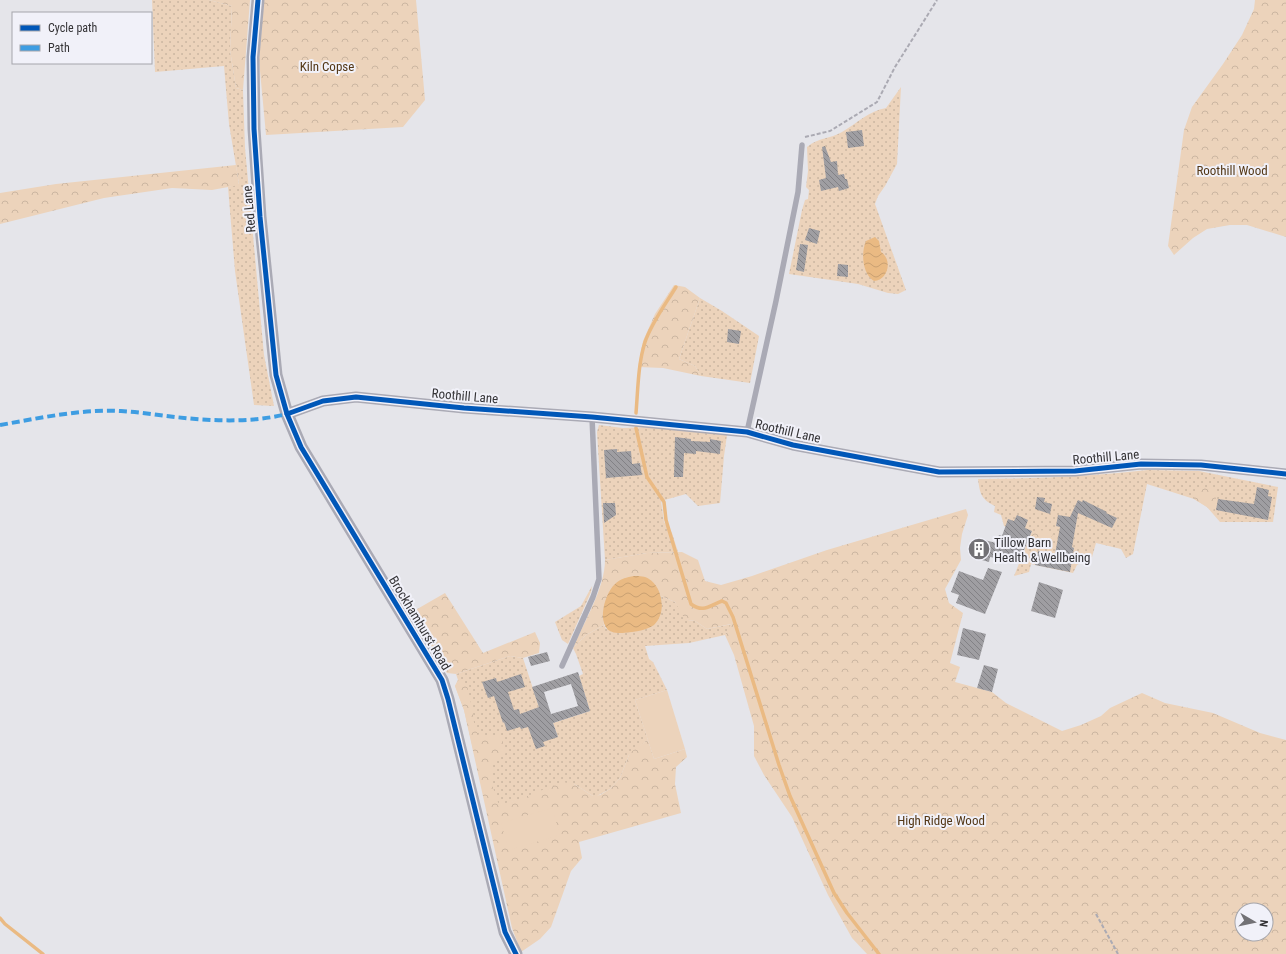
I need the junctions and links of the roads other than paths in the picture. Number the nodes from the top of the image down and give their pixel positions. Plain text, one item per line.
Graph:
1 (258, 0) edge
2 (802, 145) road end
3 (287, 414) junction
4 (592, 417) junction
5 (747, 432) junction
6 (1286, 474) edge
7 (562, 666) dead end
8 (516, 954) edge

1 - 3 street, Red Lane
2 - 5 lane
3 - 4 street, Roothill Lane
3 - 8 street, Brockhamhurst Road
4 - 5 street, Roothill Lane
4 - 7 lane
5 - 6 street, Roothill Lane

